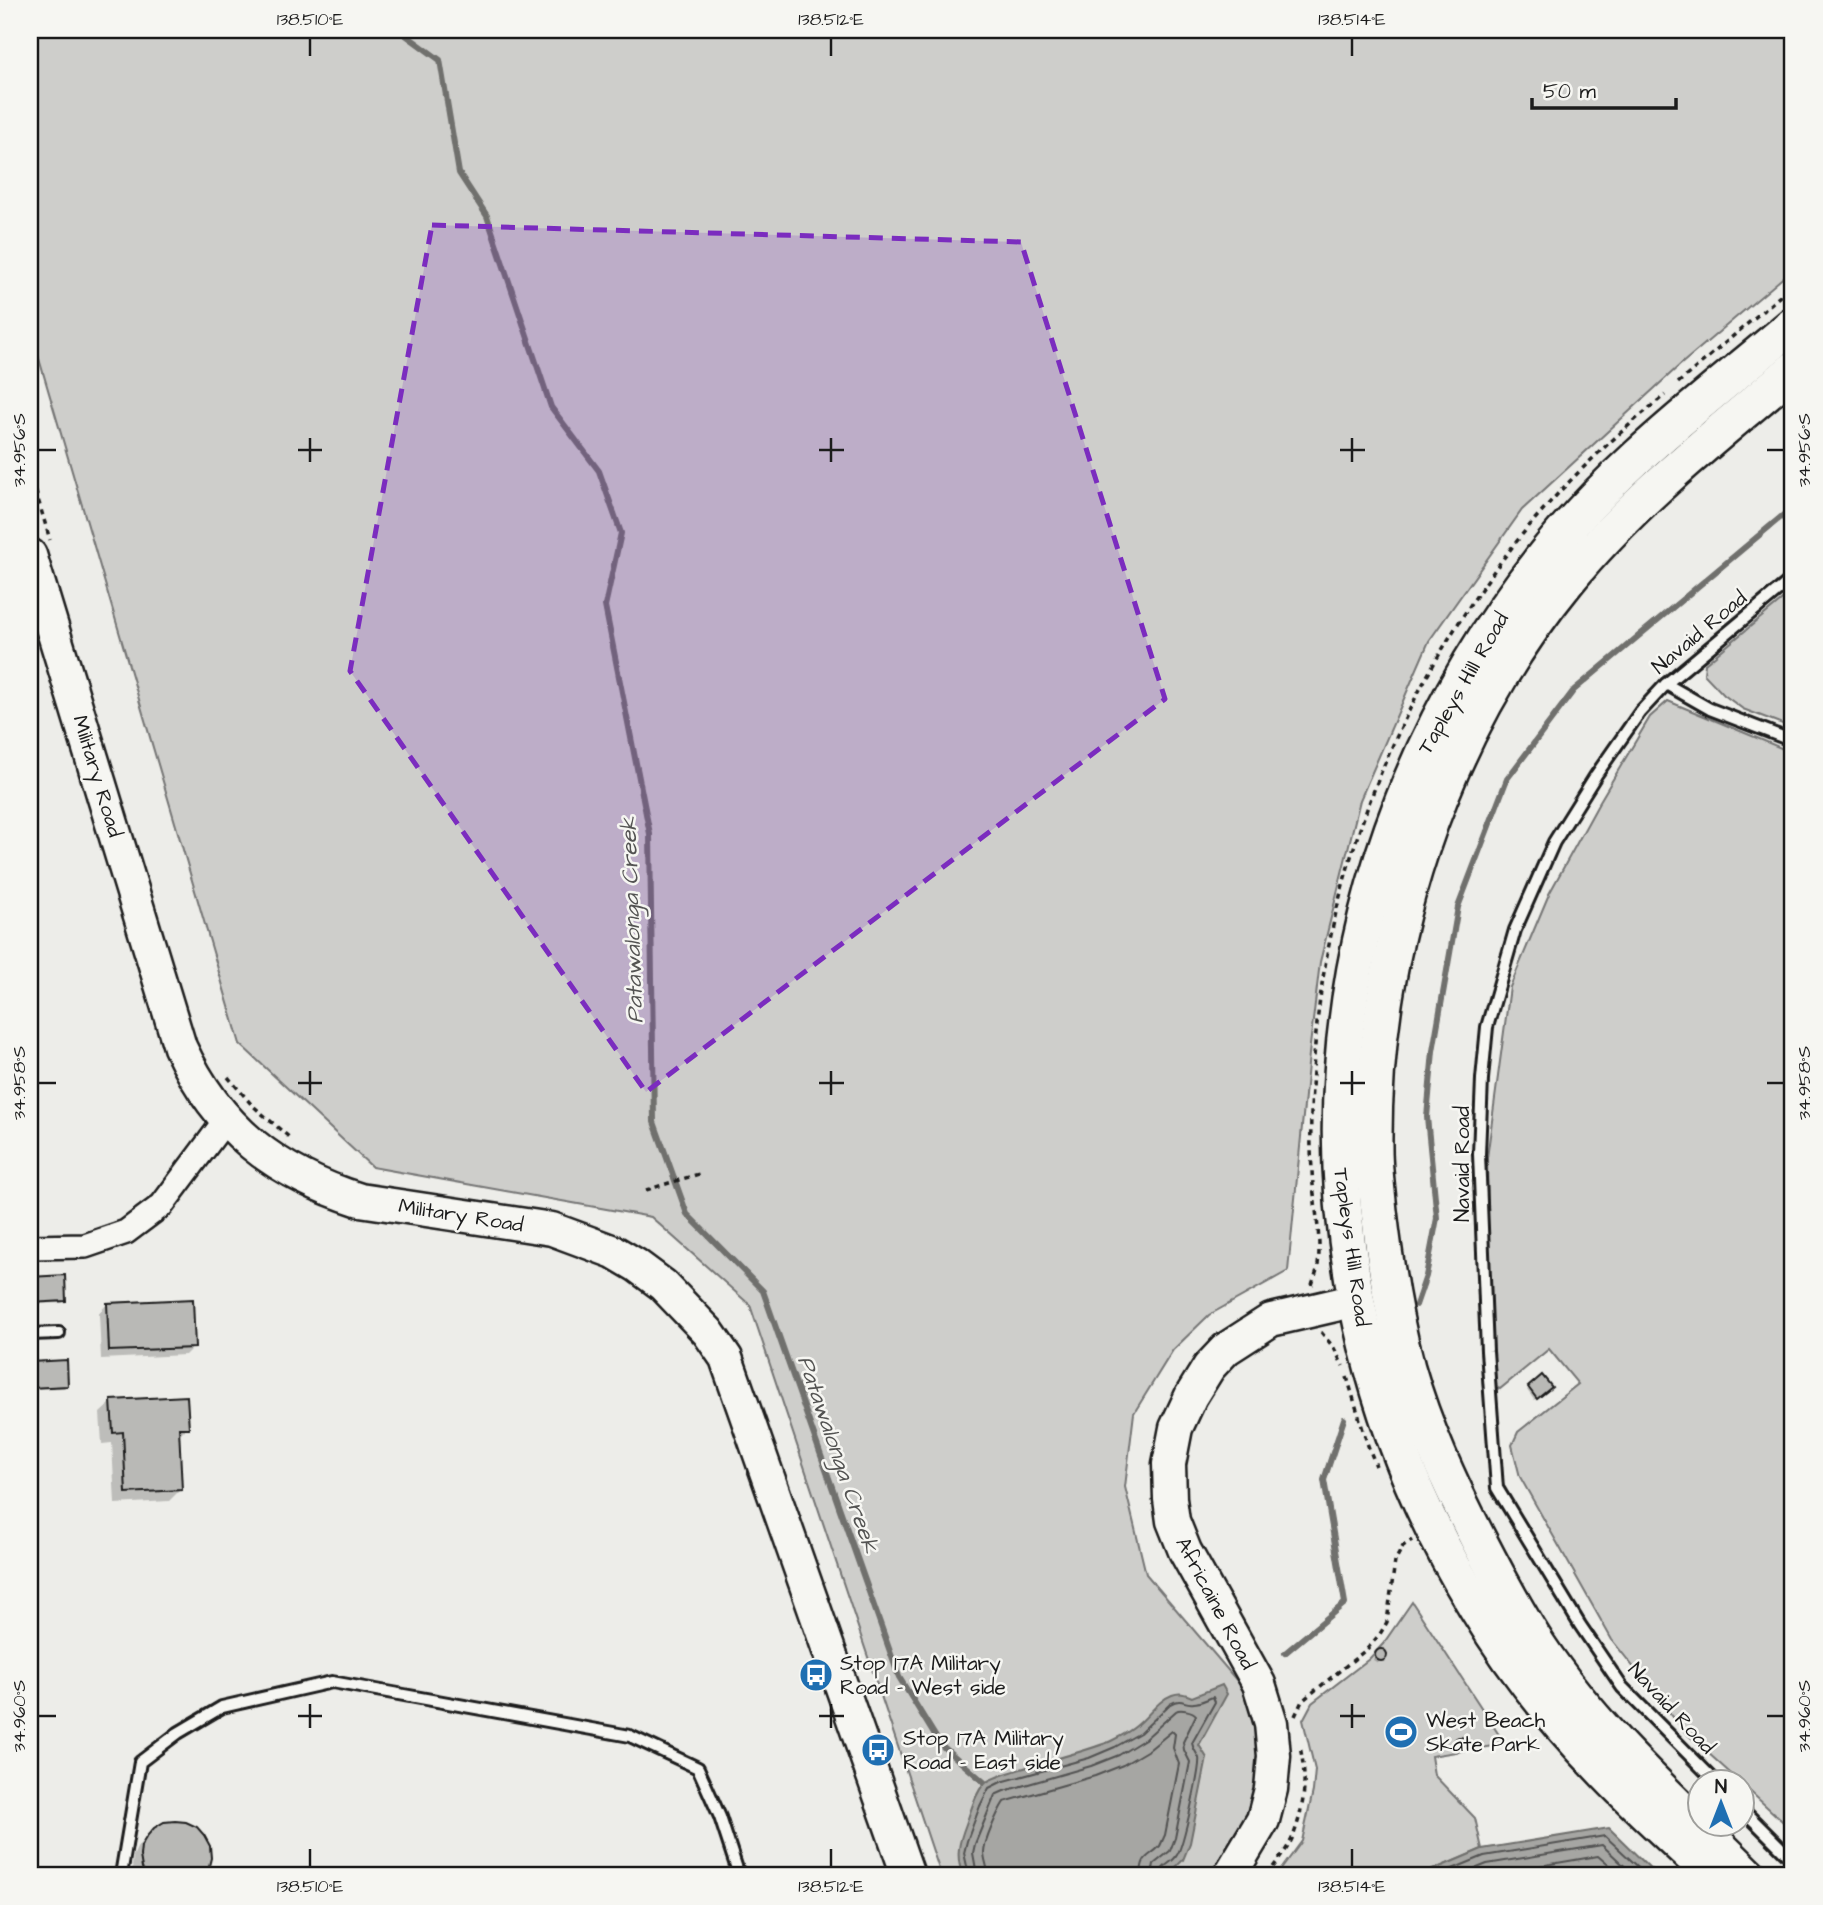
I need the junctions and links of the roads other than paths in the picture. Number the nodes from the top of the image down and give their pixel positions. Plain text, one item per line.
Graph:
1 (1793, 325) edge
2 (1793, 370) edge
3 (40, 549) edge
4 (1793, 578) edge
5 (1666, 684) junction
6 (1793, 741) edge
7 (227, 1118) junction
8 (1374, 1154) junction
9 (30, 1247) edge
10 (1357, 1300) junction
11 (59, 1333) dead end
12 (30, 1334) edge
13 (1703, 1769) edge
14 (1756, 1823) edge
15 (1793, 1860) edge
16 (121, 1875) edge
17 (740, 1875) edge
18 (908, 1875) edge
19 (1230, 1875) edge
20 (1712, 1875) edge
21 (1748, 1875) edge

1 - 10 main road, Tapleys Hill Road
2 - 8 main road, Tapleys Hill Road
3 - 7 street, Military Road
4 - 5 lane, Navaid Road
5 - 6 lane
5 - 13 lane, Navaid Road
7 - 9 street
7 - 18 street, Military Road
8 - 10 main road
8 - 21 main road, Tapleys Hill Road
10 - 19 street, Africaine Road
10 - 20 main road, Tapleys Hill Road
11 - 12 lane
14 - 15 lane
16 - 17 lane

